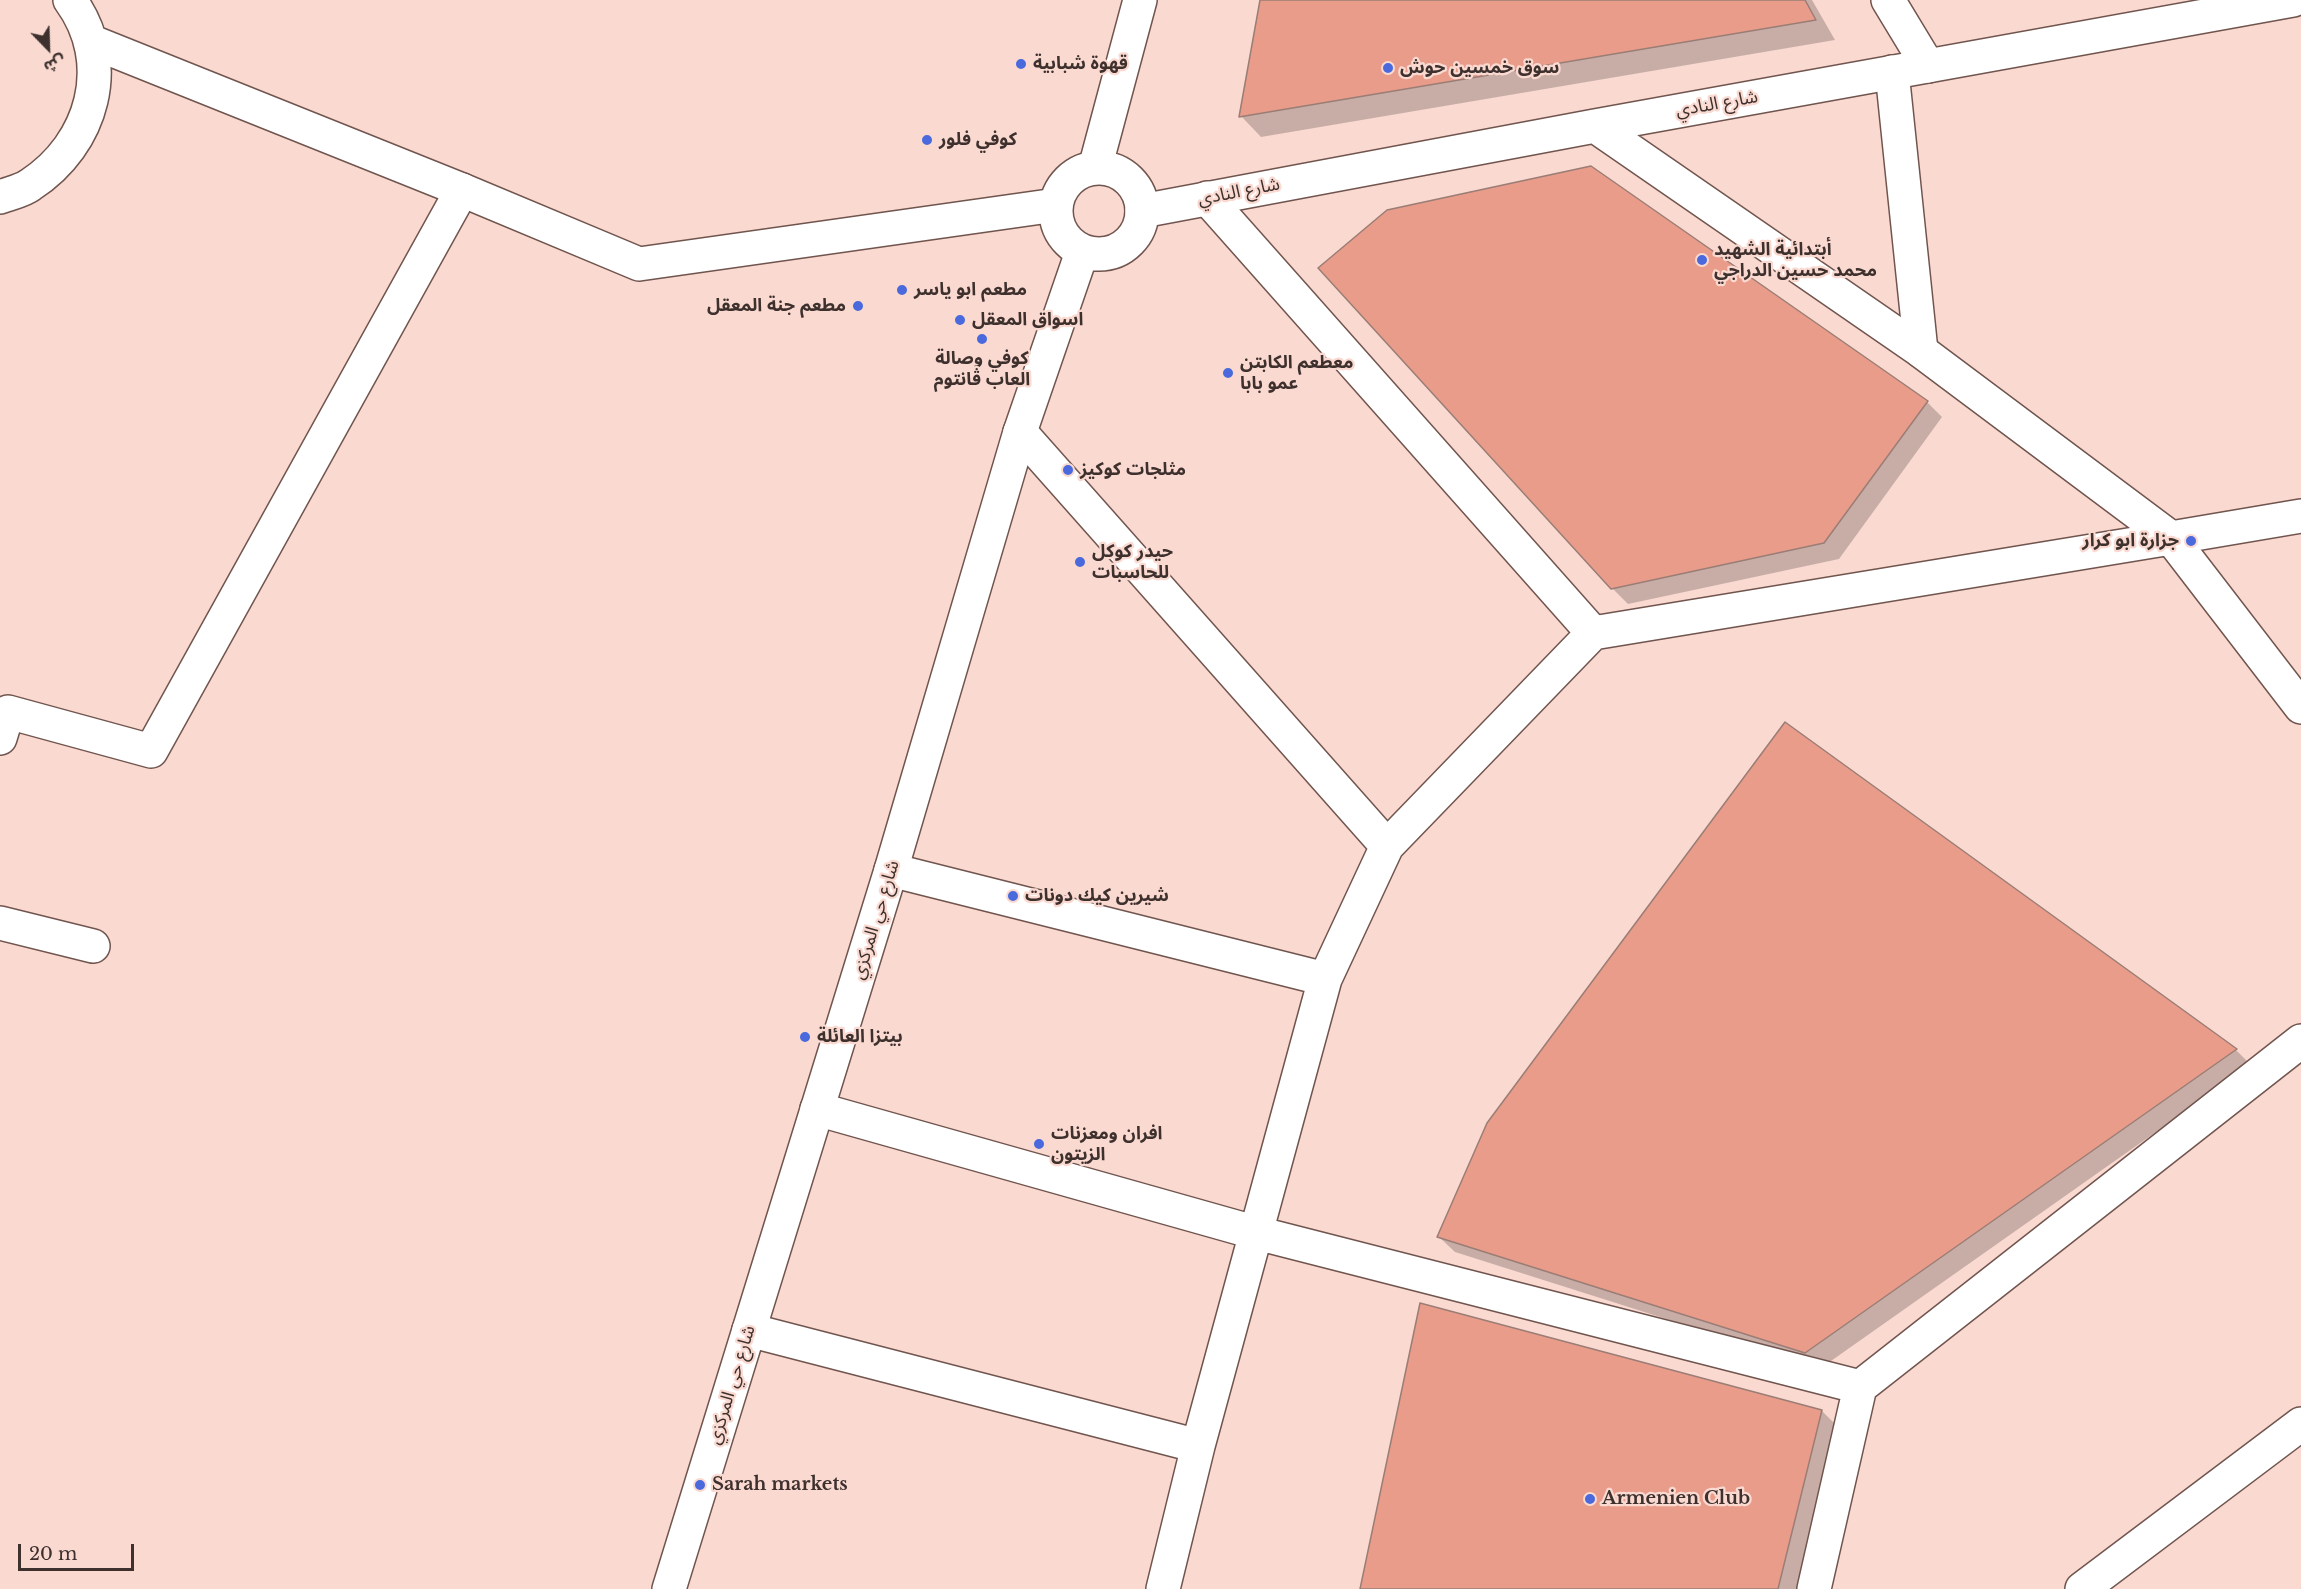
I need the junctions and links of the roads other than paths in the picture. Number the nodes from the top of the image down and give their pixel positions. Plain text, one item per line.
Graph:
1 (70, 0) edge
2 (1140, 0) edge
3 (1888, 0) edge
4 (2293, 0) edge
5 (90, 41) junction
6 (1929, 66) junction
7 (1892, 72) junction
8 (1595, 126) junction
9 (1095, 168) junction
10 (462, 190) junction
11 (0, 197) edge
12 (1207, 198) junction
13 (1056, 205) junction
14 (1142, 211) junction
15 (1082, 252) junction
16 (1922, 351) junction
17 (1020, 432) junction
18 (2301, 516) edge
19 (2171, 538) junction
20 (1593, 633) junction
21 (2301, 707) edge
22 (0, 738) edge
23 (1387, 846) junction
24 (891, 870) junction
25 (0, 923) edge
26 (93, 946) dead end
27 (1325, 979) junction
28 (2301, 1041) edge
29 (817, 1109) junction
30 (1257, 1233) junction
31 (749, 1330) junction
32 (1860, 1387) junction
33 (2301, 1424) edge
34 (1198, 1446) junction
35 (669, 1589) edge
36 (1163, 1589) edge
37 (1814, 1589) edge
38 (2082, 1589) edge

1 - 5 street
2 - 9 street
3 - 6 street
4 - 6 street, شارع النادي
5 - 10 street
5 - 11 street
6 - 7 street, شارع النادي
7 - 8 street, شارع النادي
7 - 16 street
8 - 12 street, شارع النادي
8 - 16 street
9 - 13 street
9 - 14 street
10 - 13 street
10 - 22 street
12 - 14 street, شارع النادي
12 - 20 street
13 - 15 street
14 - 15 street
15 - 17 street, شارع حي المركزي
16 - 19 street
17 - 23 street
17 - 24 street, شارع حي المركزي
18 - 19 street
19 - 20 street
19 - 21 street
20 - 23 street
23 - 27 street
24 - 27 street
24 - 29 street, شارع حي المركزي
25 - 26 street
27 - 30 street
28 - 32 street
29 - 30 street
29 - 31 street, شارع حي المركزي
30 - 32 street
30 - 34 street
31 - 34 street
31 - 35 street, شارع حي المركزي
32 - 37 street
33 - 38 street
34 - 36 street

